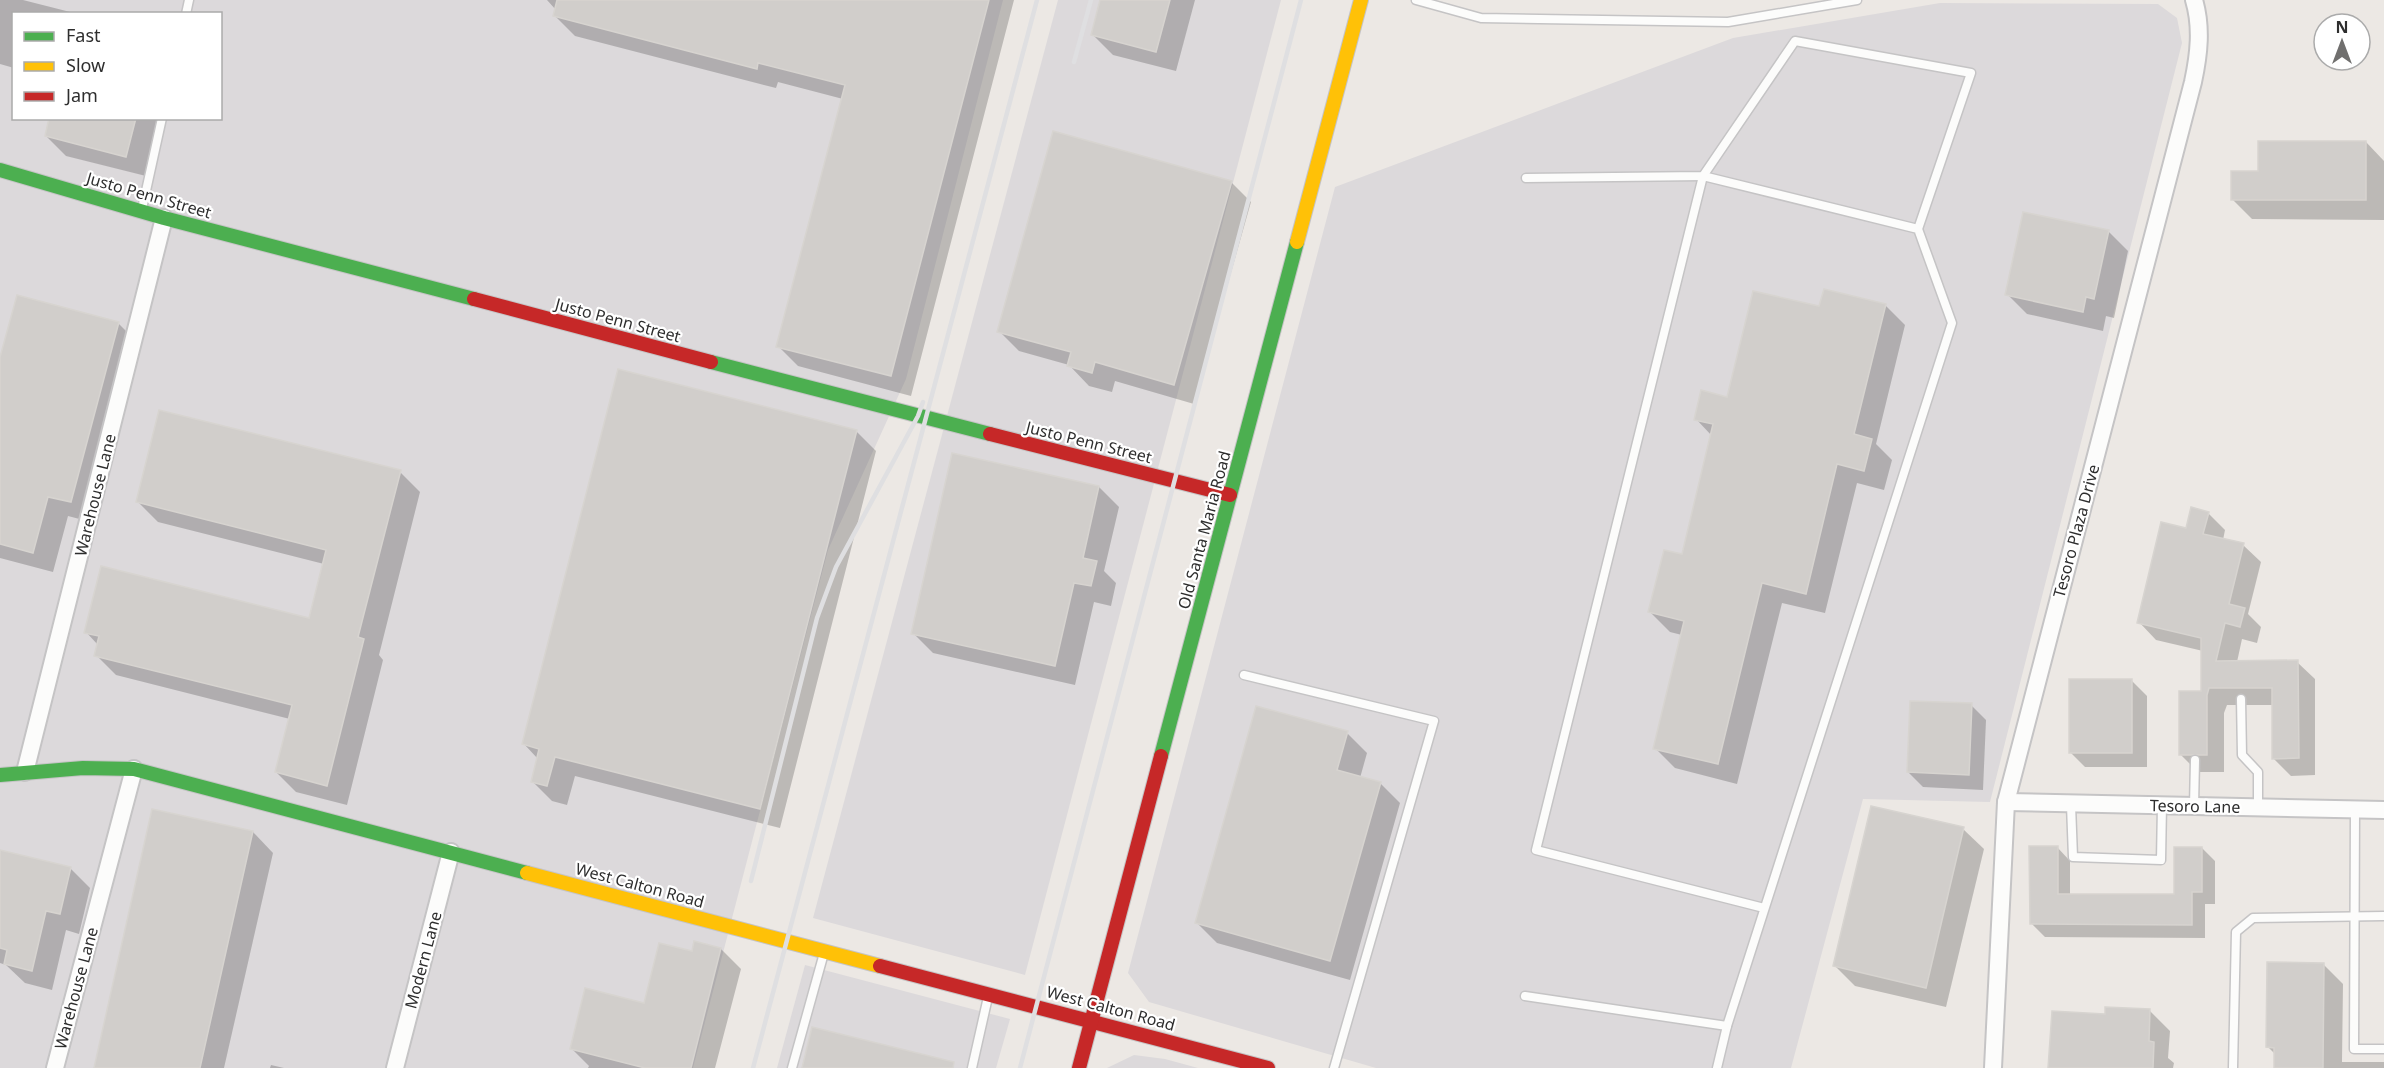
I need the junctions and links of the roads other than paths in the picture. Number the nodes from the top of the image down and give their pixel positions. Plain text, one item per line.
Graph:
1 (1362, 0) edge
2 (1419, 0) edge
3 (1857, 0) edge
4 (2194, 0) edge
5 (162, 120) edge
6 (0, 170) edge
7 (1703, 176) junction
8 (1526, 178) dead end
9 (141, 211) junction
10 (164, 218) junction
11 (1918, 229) junction
12 (1230, 495) junction
13 (1244, 675) dead end
14 (2241, 699) dead end
15 (2195, 760) dead end
16 (134, 770) junction
17 (25, 772) junction
18 (0, 776) edge
19 (2006, 802) junction
20 (2072, 805) junction
21 (2162, 806) junction
22 (2194, 806) junction
23 (2258, 807) junction
24 (2355, 810) junction
25 (2384, 810) edge
26 (451, 852) junction
27 (1764, 908) junction
28 (2384, 916) edge
29 (2353, 917) junction
30 (824, 951) junction
31 (989, 993) junction
32 (1525, 996) dead end
33 (1092, 1020) junction
34 (1727, 1026) junction
35 (2384, 1049) edge
36 (55, 1068) edge
37 (395, 1068) edge
38 (792, 1068) edge
39 (972, 1068) edge
40 (1079, 1068) edge
41 (1268, 1068) edge
42 (1334, 1068) edge
43 (1717, 1068) edge
44 (1993, 1068) edge
45 (2233, 1068) edge

1 - 12 main road, Old Santa Maria Road
2 - 3 lane
4 - 19 street, Tesoro Plaza Drive
5 - 9 lane
6 - 9 main road, Justo Penn Street
7 - 8 lane
7 - 11 lane
7 - 11 lane
7 - 27 lane
9 - 10 main road, Justo Penn Street
10 - 12 main road, Justo Penn Street
10 - 17 street, Warehouse Lane
11 - 27 lane
12 - 33 main road, Old Santa Maria Road
13 - 42 lane
14 - 23 lane
15 - 22 lane
16 - 17 main road, West Calton Road
16 - 26 main road, West Calton Road
16 - 36 street, Warehouse Lane
17 - 18 main road, West Calton Road
19 - 20 street, Tesoro Lane
19 - 44 street, Tesoro Plaza Drive
20 - 21 street, Tesoro Lane
20 - 21 lane
21 - 22 street, Tesoro Lane
22 - 23 street, Tesoro Lane
23 - 24 street, Tesoro Lane
24 - 25 street, Tesoro Lane
24 - 29 lane
26 - 30 main road, West Calton Road
26 - 37 street, Modern Lane
27 - 34 lane
28 - 29 lane
29 - 35 lane
29 - 45 lane
30 - 31 main road, West Calton Road
30 - 38 lane
31 - 33 main road, West Calton Road
31 - 39 lane
32 - 34 lane
33 - 40 main road, Old Santa Maria Road
33 - 41 main road, West Calton Road
34 - 43 lane

